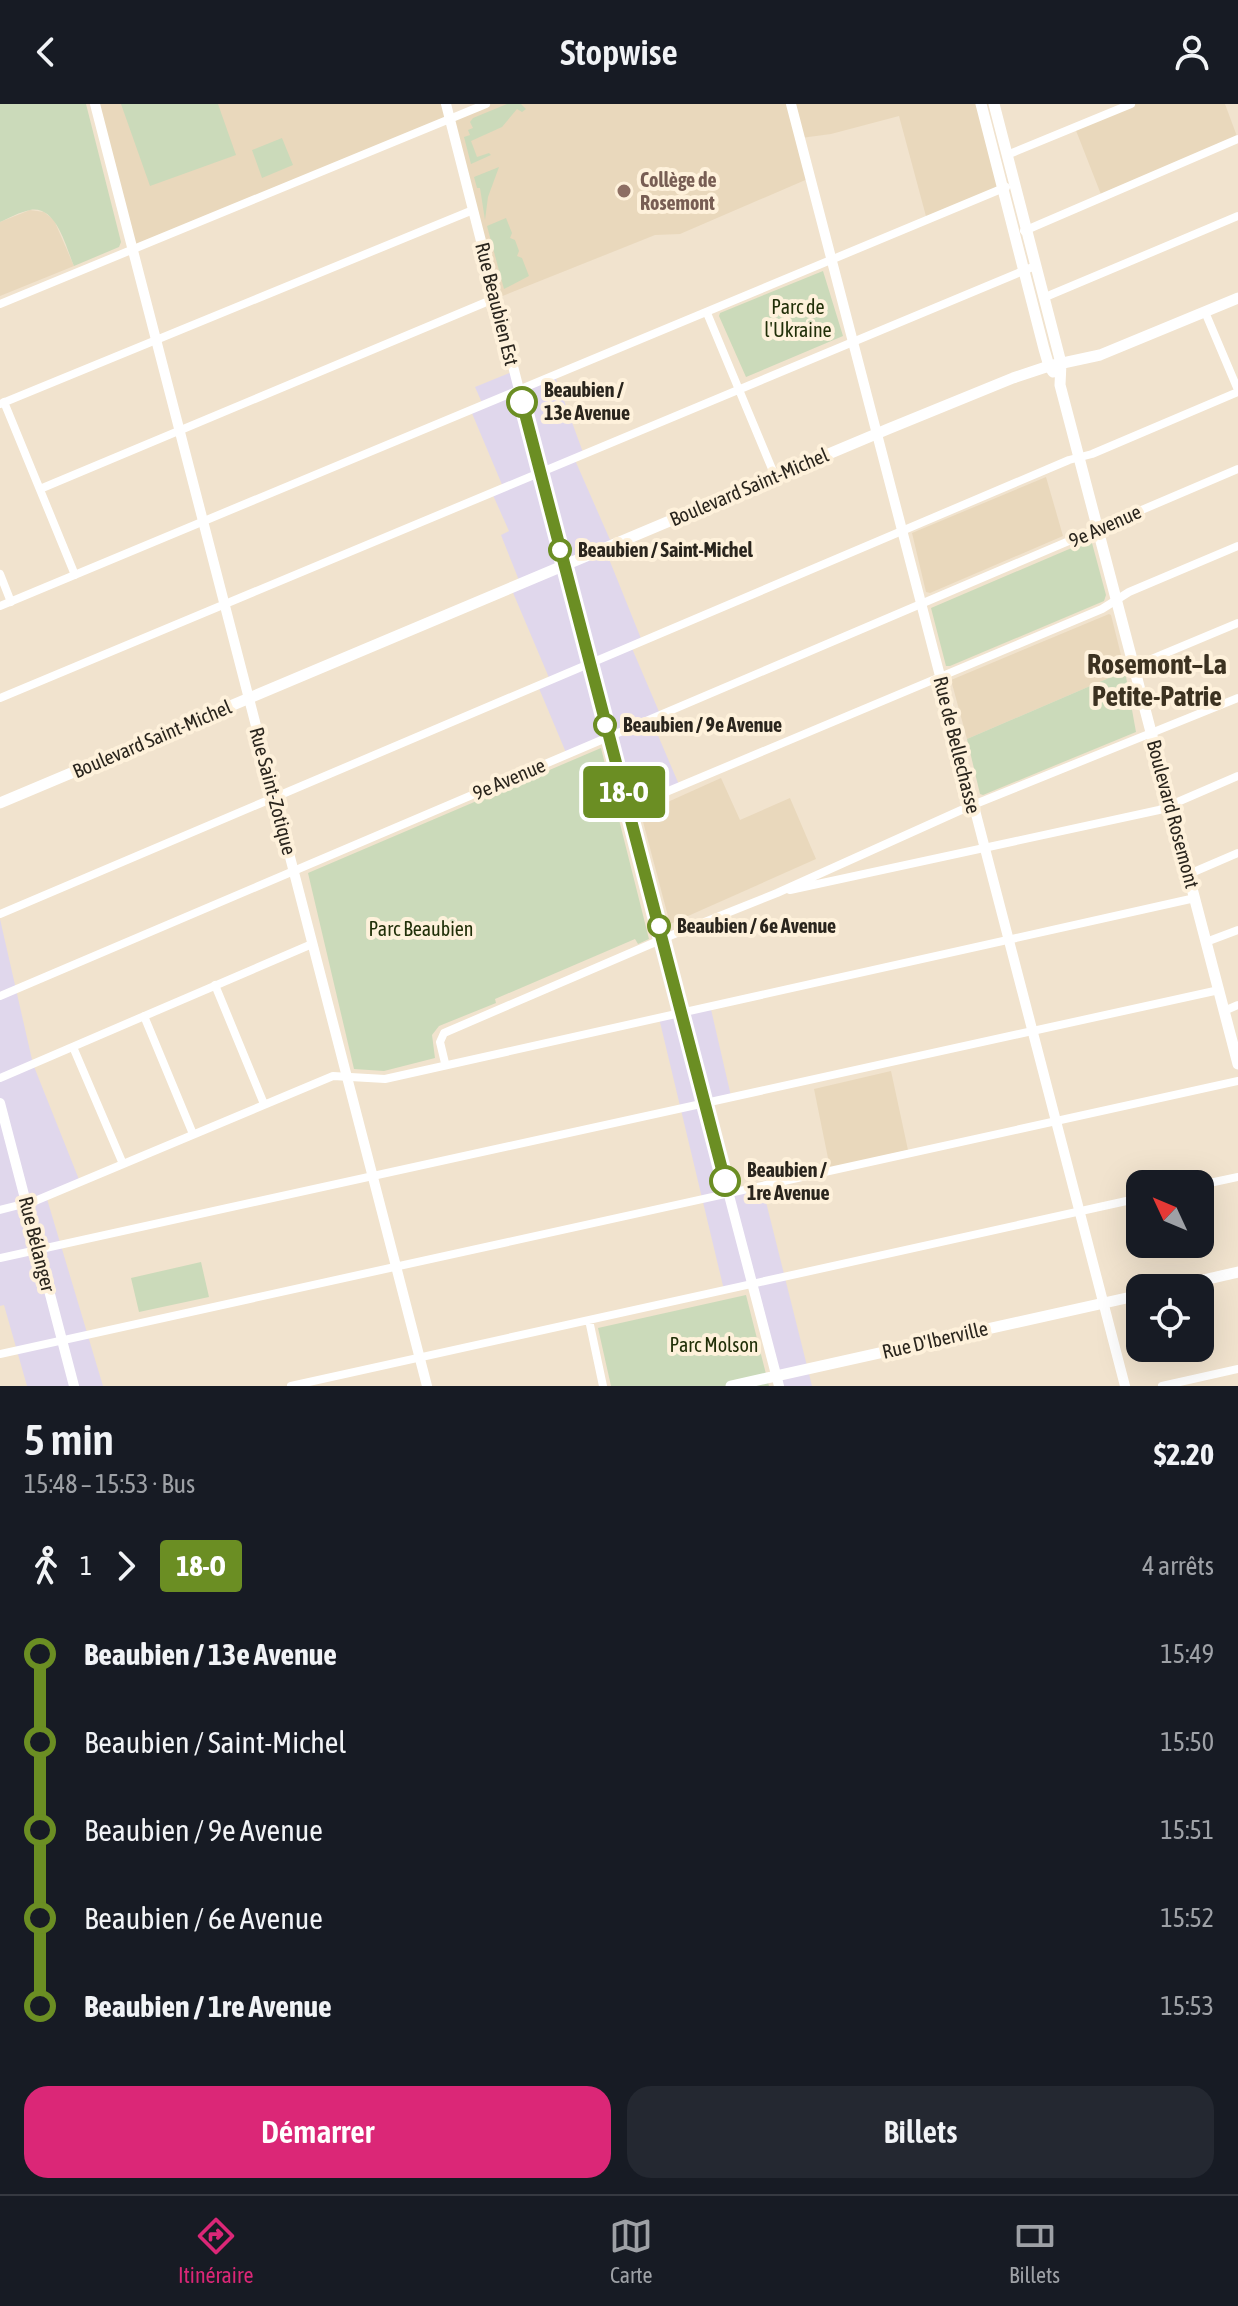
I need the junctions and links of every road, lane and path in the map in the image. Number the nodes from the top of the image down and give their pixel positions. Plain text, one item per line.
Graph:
1 (95, 104) edge
2 (446, 104) edge
3 (486, 104) edge
4 (791, 104) edge
5 (981, 104) edge
6 (994, 104) edge
7 (1131, 104) edge
8 (450, 119) junction
9 (1238, 139) edge
10 (1007, 155) junction
11 (1008, 186) junction
12 (473, 210) junction
13 (1238, 216) edge
14 (1021, 232) junction
15 (133, 249) junction
16 (832, 259) junction
17 (1030, 268) junction
18 (496, 298) junction
19 (1043, 298) junction
20 (1238, 298) edge
21 (0, 304) edge
22 (1205, 312) junction
23 (707, 313) junction
24 (157, 339) junction
25 (853, 341) junction
26 (1055, 365) junction
27 (738, 388) junction
28 (519, 390) junction
29 (1238, 391) edge
30 (2, 403) edge
31 (179, 431) junction
32 (877, 433) junction
33 (1081, 457) junction
34 (1238, 469) edge
35 (541, 472) junction
36 (775, 476) junction
37 (40, 489) junction
38 (203, 522) junction
39 (1099, 528) junction
40 (902, 530) junction
41 (1238, 546) edge
42 (564, 565) junction
43 (0, 574) edge
44 (75, 575) junction
45 (1117, 600) junction
46 (11, 602) junction
47 (922, 603) junction
48 (225, 605) junction
49 (0, 606) edge
50 (1238, 623) edge
51 (590, 664) junction
52 (1135, 666) junction
53 (940, 677) junction
54 (0, 698) edge
55 (249, 698) junction
56 (1238, 698) edge
57 (1152, 733) junction
58 (609, 737) junction
59 (1238, 776) edge
60 (274, 797) junction
61 (0, 803) edge
62 (1170, 805) junction
63 (972, 806) junction
64 (628, 808) junction
65 (984, 848) junction
66 (1238, 853) edge
67 (293, 870) junction
68 (1189, 874) junction
69 (777, 893) junction
70 (1195, 898) junction
71 (0, 914) edge
72 (1238, 930) edge
73 (662, 939) junction
74 (1007, 939) junction
75 (1206, 942) junction
76 (312, 944) junction
77 (215, 985) junction
78 (1219, 990) junction
79 (0, 996) edge
80 (1238, 1005) edge
81 (681, 1011) junction
82 (1224, 1011) junction
83 (144, 1016) junction
84 (1032, 1030) junction
85 (73, 1047) junction
86 (445, 1063) junction
87 (1238, 1064) edge
88 (346, 1076) junction
89 (0, 1078) edge
90 (1238, 1081) edge
91 (705, 1102) junction
92 (0, 1103) edge
93 (264, 1104) junction
94 (1056, 1122) junction
95 (193, 1134) junction
96 (123, 1164) junction
97 (372, 1175) junction
98 (1238, 1177) edge
99 (1214, 1182) edge
100 (729, 1193) junction
101 (1126, 1201) edge
102 (26, 1203) junction
103 (0, 1210) edge
104 (1080, 1212) junction
105 (38, 1250) junction
106 (0, 1258) edge
107 (396, 1267) junction
108 (1238, 1272) edge
109 (1214, 1278) edge
110 (752, 1285) junction
111 (1126, 1298) edge
112 (1103, 1303) junction
113 (589, 1320) junction
114 (62, 1341) junction
115 (0, 1354) edge
116 (419, 1357) junction
117 (1238, 1369) edge
118 (778, 1381) edge
119 (74, 1386) edge
120 (291, 1386) edge
121 (427, 1386) edge
122 (603, 1386) edge
123 (731, 1386) edge
124 (1125, 1386) edge
125 (1162, 1386) edge

1 - 15 street, Rue Saint-Zotique
2 - 8 street, Rue Beaubien Est
3 - 8 street
4 - 16 street, Rue de Bellechasse
5 - 11 main road, Boulevard Rosemont
6 - 10 main road, Boulevard Rosemont
7 - 10 street
8 - 12 street, Rue Beaubien Est
8 - 15 street
9 - 14 street
10 - 11 main road, Boulevard Rosemont
11 - 14 main road, Boulevard Rosemont
11 - 16 street
12 - 18 street, Rue Beaubien Est
12 - 24 street
13 - 19 street
14 - 17 main road, Boulevard Rosemont
15 - 21 street
15 - 24 street, Rue Saint-Zotique
16 - 23 street
16 - 25 street, Rue de Bellechasse
17 - 19 main road, Boulevard Rosemont
17 - 25 street
17 - 26 main road, Boulevard Rosemont
18 - 28 street, Rue Beaubien Est
18 - 31 street
19 - 26 main road, Boulevard Rosemont
20 - 22 main road, Boulevard Saint-Michel
22 - 26 main road, Boulevard Saint-Michel
22 - 29 street
23 - 27 street
23 - 28 street
24 - 30 street
24 - 31 street, Rue Saint-Zotique
25 - 27 street
25 - 32 street, Rue de Bellechasse
26 - 32 main road, Boulevard Saint-Michel
26 - 33 main road, Boulevard Rosemont
27 - 35 street
27 - 36 street
28 - 35 street, Rue Beaubien Est
28 - 38 street
29 - 33 street
30 - 37 street
31 - 37 street
31 - 38 street, Rue Saint-Zotique
32 - 36 main road, Boulevard Saint-Michel
32 - 40 street, Rue de Bellechasse
33 - 39 main road, Boulevard Rosemont
33 - 40 street
34 - 39 street, 9e Avenue
35 - 42 street, Rue Beaubien Est
35 - 48 street
36 - 42 main road, Boulevard Saint-Michel
37 - 44 street
38 - 44 street
38 - 48 street, Rue Saint-Zotique
39 - 45 main road, Boulevard Rosemont
39 - 47 street, 9e Avenue
40 - 47 street, Rue de Bellechasse
40 - 51 street
41 - 45 street
42 - 51 street, Rue Beaubien Est
42 - 55 main road, Boulevard Saint-Michel
43 - 46 street
44 - 46 street
45 - 52 main road, Boulevard Rosemont
45 - 53 street
46 - 49 street
47 - 53 street, Rue de Bellechasse
47 - 58 street, 9e Avenue
48 - 54 street
48 - 55 street, Rue Saint-Zotique
50 - 52 street
51 - 58 street, Rue Beaubien Est
51 - 60 street
52 - 57 main road, Boulevard Rosemont
53 - 63 street, Rue de Bellechasse
53 - 64 street
55 - 60 street, Rue Saint-Zotique
55 - 61 main road, Boulevard Saint-Michel
56 - 57 street
57 - 62 main road, Boulevard Rosemont
57 - 63 street
58 - 64 street, Rue Beaubien Est
58 - 67 street, 9e Avenue
59 - 62 street
60 - 67 street, Rue Saint-Zotique
60 - 71 street
62 - 65 street
62 - 68 main road, Boulevard Rosemont
63 - 65 street, Rue de Bellechasse
63 - 69 street
64 - 73 street, Rue Beaubien Est
65 - 69 street
65 - 74 street, Rue de Bellechasse
66 - 68 street
67 - 76 street, Rue Saint-Zotique
67 - 79 street, 9e Avenue
68 - 70 main road, Boulevard Rosemont
69 - 73 street
70 - 74 street
70 - 75 main road, Boulevard Rosemont
72 - 75 street
73 - 81 street, Rue Beaubien Est
73 - 86 street
74 - 81 street
74 - 84 street, Rue de Bellechasse
75 - 78 main road, Boulevard Rosemont
76 - 77 street
76 - 88 street, Rue Saint-Zotique
77 - 83 street
77 - 93 street
78 - 82 main road, Boulevard Rosemont
78 - 84 street
80 - 82 street
81 - 86 street
81 - 91 street, Rue Beaubien Est
82 - 87 main road, Boulevard Rosemont
83 - 85 street
83 - 95 street
84 - 91 street
84 - 94 street, Rue de Bellechasse
85 - 89 street
85 - 96 street
86 - 88 street
88 - 93 street
88 - 97 street, Rue Saint-Zotique
90 - 94 street
91 - 97 street
91 - 100 street, Rue Beaubien Est
92 - 102 street, Rue Bélanger
93 - 95 street
94 - 100 street
94 - 104 street, Rue de Bellechasse
95 - 96 street
96 - 102 street
97 - 105 street
97 - 107 street, Rue Saint-Zotique
98 - 99 street
100 - 107 street
100 - 110 street, Rue Beaubien Est
101 - 104 street
102 - 103 street
102 - 105 street, Rue Bélanger
104 - 110 street
104 - 112 street, Rue de Bellechasse
105 - 106 street
105 - 114 street, Rue Bélanger
107 - 114 street
107 - 116 street, Rue Saint-Zotique
108 - 109 main road
110 - 113 street
110 - 118 street, Rue Beaubien Est
111 - 112 main road, Rue D'Iberville
112 - 118 main road, Rue D'Iberville
112 - 124 street, Rue de Bellechasse
113 - 116 street
113 - 122 street
114 - 115 street
114 - 119 street, Rue Bélanger
116 - 120 street
116 - 121 street, Rue Saint-Zotique
117 - 125 street
118 - 123 main road, Rue D'Iberville

